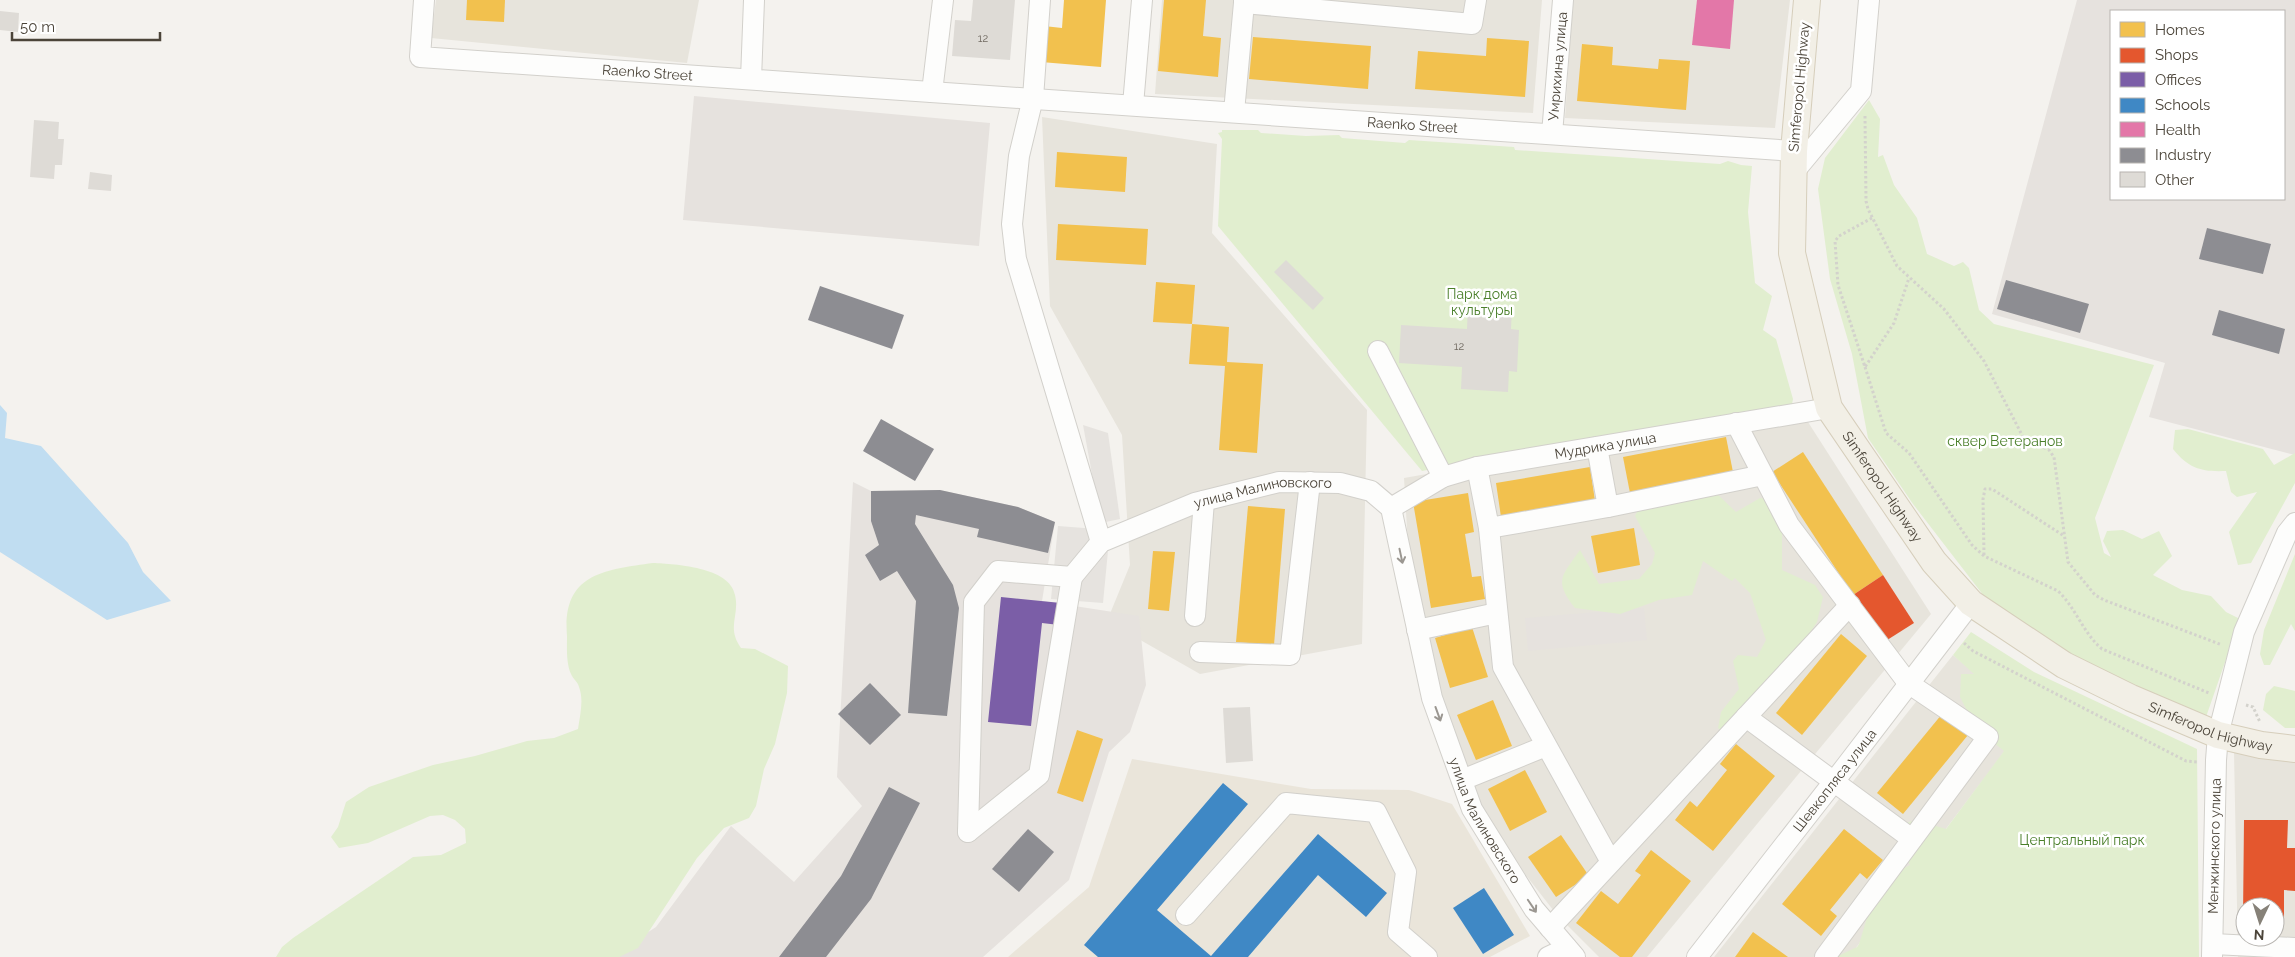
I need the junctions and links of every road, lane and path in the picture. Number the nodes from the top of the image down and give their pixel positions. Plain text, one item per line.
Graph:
1 (424, 0) edge
2 (754, 0) edge
3 (943, 0) edge
4 (1040, 0) edge
5 (1142, 0) edge
6 (1476, 0) edge
7 (1563, 0) edge
8 (1807, 0) edge
9 (1869, 0) edge
10 (1244, 2) edge
11 (751, 79) junction
12 (1862, 91) junction
13 (932, 92) junction
14 (1033, 98) junction
15 (1133, 105) junction
16 (1234, 112) junction
17 (1552, 134) junction
18 (1794, 162) junction
19 (1872, 218) junction
20 (1910, 278) junction
21 (1378, 351) dead end
22 (1865, 366) junction
23 (1829, 408) junction
24 (1736, 423) junction
25 (1597, 447) junction
26 (1476, 467) junction
27 (1763, 475) junction
28 (1443, 477) junction
29 (1310, 482) junction
30 (1204, 501) junction
31 (1608, 507) junction
32 (1391, 508) junction
33 (2295, 522) edge
34 (1489, 528) junction
35 (2064, 536) junction
36 (1101, 542) junction
37 (1984, 556) junction
38 (1072, 577) junction
39 (1970, 603) junction
40 (1850, 605) junction
41 (1497, 613) junction
42 (1195, 616) dead end
43 (1950, 629) junction
44 (1417, 630) junction
45 (2239, 651) junction
46 (1200, 652) dead end
47 (1908, 683) junction
48 (2227, 700) junction
49 (1746, 717) junction
50 (2261, 745) junction
51 (1546, 746) junction
52 (2217, 747) junction
53 (2295, 749) edge
54 (1462, 780) junction
55 (1834, 783) junction
56 (1912, 839) junction
57 (1611, 862) junction
58 (1186, 916) dead end
59 (1550, 928) junction
60 (2295, 948) edge
61 (2212, 951) edge
62 (1571, 952) edge
63 (1427, 957) edge
64 (1548, 957) edge
65 (1697, 957) edge
66 (1825, 957) edge

1 - 11 street, Raenko Street
2 - 11 street
3 - 13 street
4 - 14 street
5 - 15 street
6 - 10 street
7 - 17 street, Умрихина улица
8 - 18 main road, Simferopol Highway
9 - 12 street
10 - 16 street
11 - 13 street, Raenko Street
12 - 18 street
12 - 19 path
13 - 14 street, Raenko Street
14 - 15 street, Raenko Street
14 - 36 street
15 - 16 street, Raenko Street
16 - 17 street, Raenko Street
17 - 18 street, Raenko Street
18 - 23 main road, Simferopol Highway
19 - 20 path
19 - 22 path
20 - 22 path
20 - 35 path
21 - 28 street
22 - 37 path
23 - 24 street, Мудрика улица
23 - 39 main road, Simferopol Highway
24 - 25 street, Мудрика улица
24 - 27 street
25 - 26 street, Мудрика улица
25 - 31 street
26 - 28 street, Мудрика улица
26 - 34 street
27 - 31 street
27 - 40 street
28 - 32 street, Мудрика улица
29 - 30 street, улица Малиновского
29 - 32 street, улица Малиновского
29 - 46 street
30 - 36 street, улица Малиновского
30 - 42 street
31 - 34 street
32 -> 44 street, улица Малиновского
33 - 45 street, Менжинского улица
34 - 41 street
35 - 37 path
35 - 45 path
36 - 38 street
37 - 48 path
38 - 38 street
39 - 43 street, Шевкопляса улица
39 - 52 main road, Simferopol Highway
40 - 47 street
40 - 49 street
41 - 44 street
41 - 51 street
43 - 47 street, Шевкопляса улица
43 - 52 path
44 -> 54 street, улица Малиновского
45 - 48 street, Менжинского улица
47 - 55 street, Шевкопляса улица
47 - 56 street
48 - 50 path
48 - 52 street, Менжинского улица
49 - 55 street
49 - 57 street
50 - 52 main road, Simferopol Highway
50 - 53 main road, Simferopol Highway
51 - 54 street
51 - 57 street
52 - 61 street, Менжинского улица
54 -> 59 street, улица Малиновского
55 - 56 street
55 - 65 street, Шевкопляса улица
56 - 66 street
57 - 59 street
58 - 63 street
59 - 62 street, улица Малиновского
60 - 61 street
62 - 64 street

